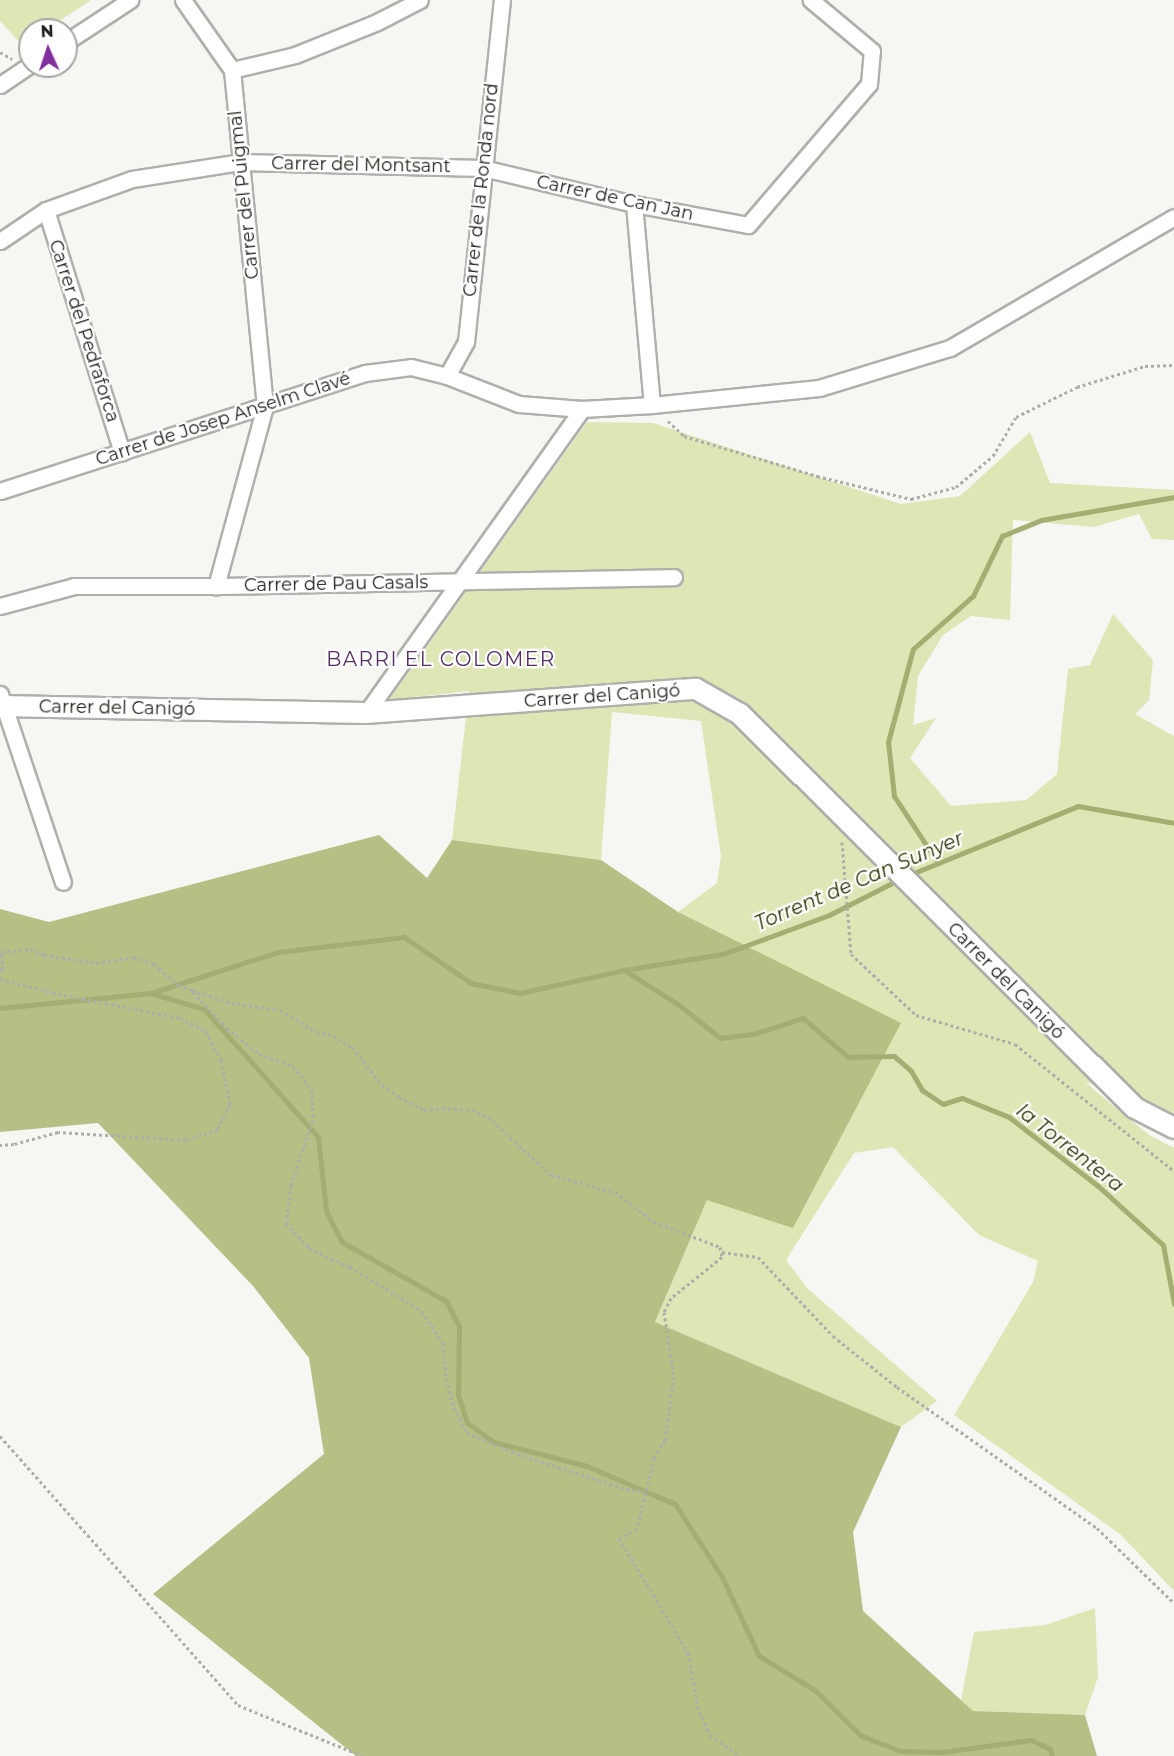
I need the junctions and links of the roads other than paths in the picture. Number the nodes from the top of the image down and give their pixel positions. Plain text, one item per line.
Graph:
1 (130, 0) edge
2 (183, 0) edge
3 (420, 0) edge
4 (502, 0) edge
5 (811, 0) edge
6 (78, 34) edge
7 (232, 70) junction
8 (18, 73) edge
9 (0, 85) edge
10 (240, 162) junction
11 (483, 168) junction
12 (634, 204) junction
13 (46, 210) junction
14 (1174, 217) edge
15 (0, 241) edge
16 (447, 376) junction
17 (651, 405) junction
18 (265, 406) junction
19 (582, 408) junction
20 (122, 452) junction
21 (0, 491) edge
22 (674, 577) dead end
23 (460, 581) junction
24 (216, 586) junction
25 (0, 606) edge
26 (1, 702) edge
27 (366, 713) junction
28 (63, 882) dead end
29 (1174, 1128) edge

1 - 6 street
2 - 7 street
3 - 7 street
4 - 11 street, Carrer de la Ronda nord
5 - 12 street, Carrer de Can Jan
7 - 10 street, Carrer del Puigmal
8 - 9 street
10 - 11 street, Carrer del Montsant
10 - 13 street, Carrer del Montsant
10 - 18 street, Carrer del Puigmal
11 - 12 street, Carrer de Can Jan
11 - 16 street, Carrer de la Ronda nord
12 - 17 street
13 - 15 street, Carrer del Montsant
13 - 20 street, Carrer del Pedraforca
14 - 17 street, Carrer de Josep Anselm Clavé
16 - 18 street, Carrer de Josep Anselm Clavé
16 - 19 street, Carrer de Josep Anselm Clavé
17 - 19 street, Carrer de Josep Anselm Clavé
18 - 20 street, Carrer de Josep Anselm Clavé
18 - 24 street
19 - 23 street
20 - 21 street, Carrer de Josep Anselm Clavé
22 - 23 street, Carrer de Pau Casals
23 - 24 street, Carrer de Pau Casals
23 - 27 street
24 - 25 street, Carrer de Pau Casals
26 - 27 street, Carrer del Canigó
26 - 28 street
27 - 29 street, Carrer del Canigó

